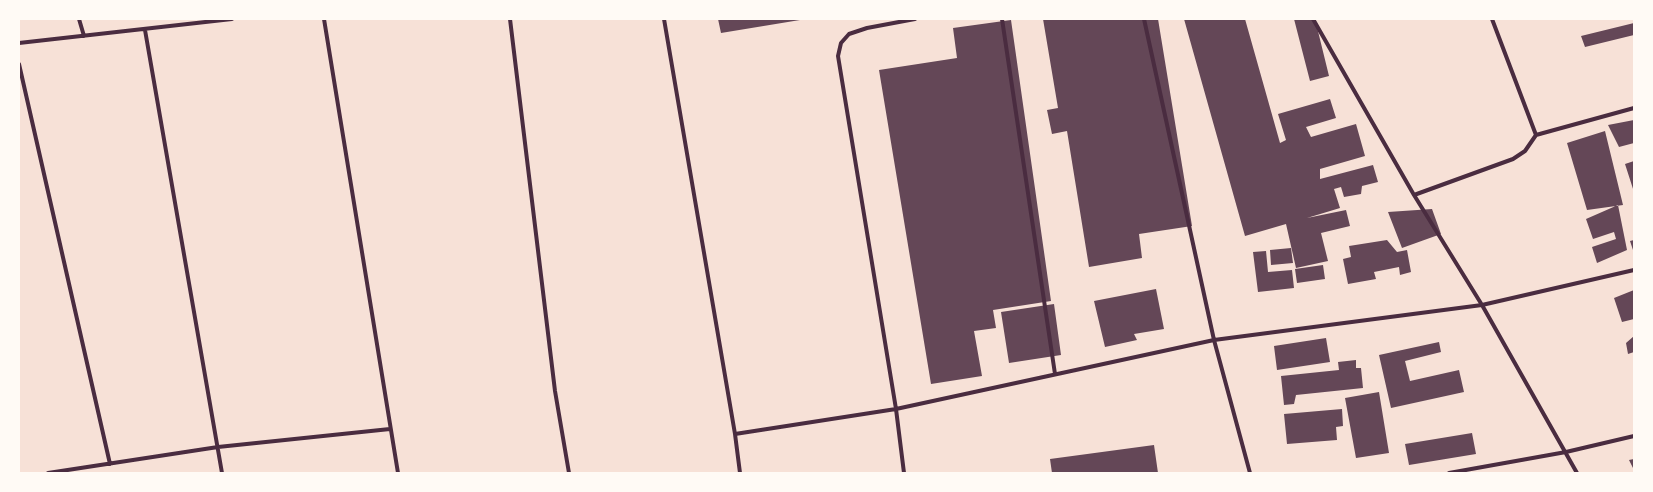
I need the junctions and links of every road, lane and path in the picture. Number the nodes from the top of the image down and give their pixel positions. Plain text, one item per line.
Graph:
1 (79, 19) edge
2 (232, 19) edge
3 (324, 19) edge
4 (510, 19) edge
5 (664, 19) edge
6 (915, 19) edge
7 (1002, 19) edge
8 (1144, 19) edge
9 (1313, 19) edge
10 (1492, 19) edge
11 (221, 20) edge
12 (145, 30) junction
13 (84, 36) junction
14 (19, 42) edge
15 (19, 64) edge
16 (1634, 108) edge
17 (1536, 135) junction
18 (1414, 195) junction
19 (1634, 270) edge
20 (1482, 305) junction
21 (1214, 340) junction
22 (1055, 374) junction
23 (896, 408) junction
24 (390, 429) junction
25 (735, 434) junction
26 (1634, 436) edge
27 (218, 447) junction
28 (1566, 452) junction
29 (110, 464) junction
30 (58, 472) edge
31 (48, 473) edge
32 (222, 473) edge
33 (398, 473) edge
34 (569, 473) edge
35 (740, 473) edge
36 (904, 473) edge
37 (1250, 473) edge
38 (1449, 473) edge
39 (1577, 473) edge

1 - 13 street
2 - 11 street
3 - 24 street
4 - 34 street
5 - 25 street
6 - 23 street
7 - 22 street
8 - 21 street
9 - 18 street
10 - 17 street
11 - 12 street
12 - 13 street
12 - 27 street
13 - 14 street
15 - 29 street
16 - 17 street
17 - 18 street
18 - 20 street
19 - 20 street
20 - 21 street
20 - 28 street
21 - 22 street
21 - 37 street
22 - 23 street
23 - 25 street
23 - 36 street
24 - 27 street
24 - 33 street
25 - 35 street
26 - 28 street
27 - 29 street
27 - 32 street
28 - 38 street
28 - 39 street
29 - 30 street
30 - 31 street

